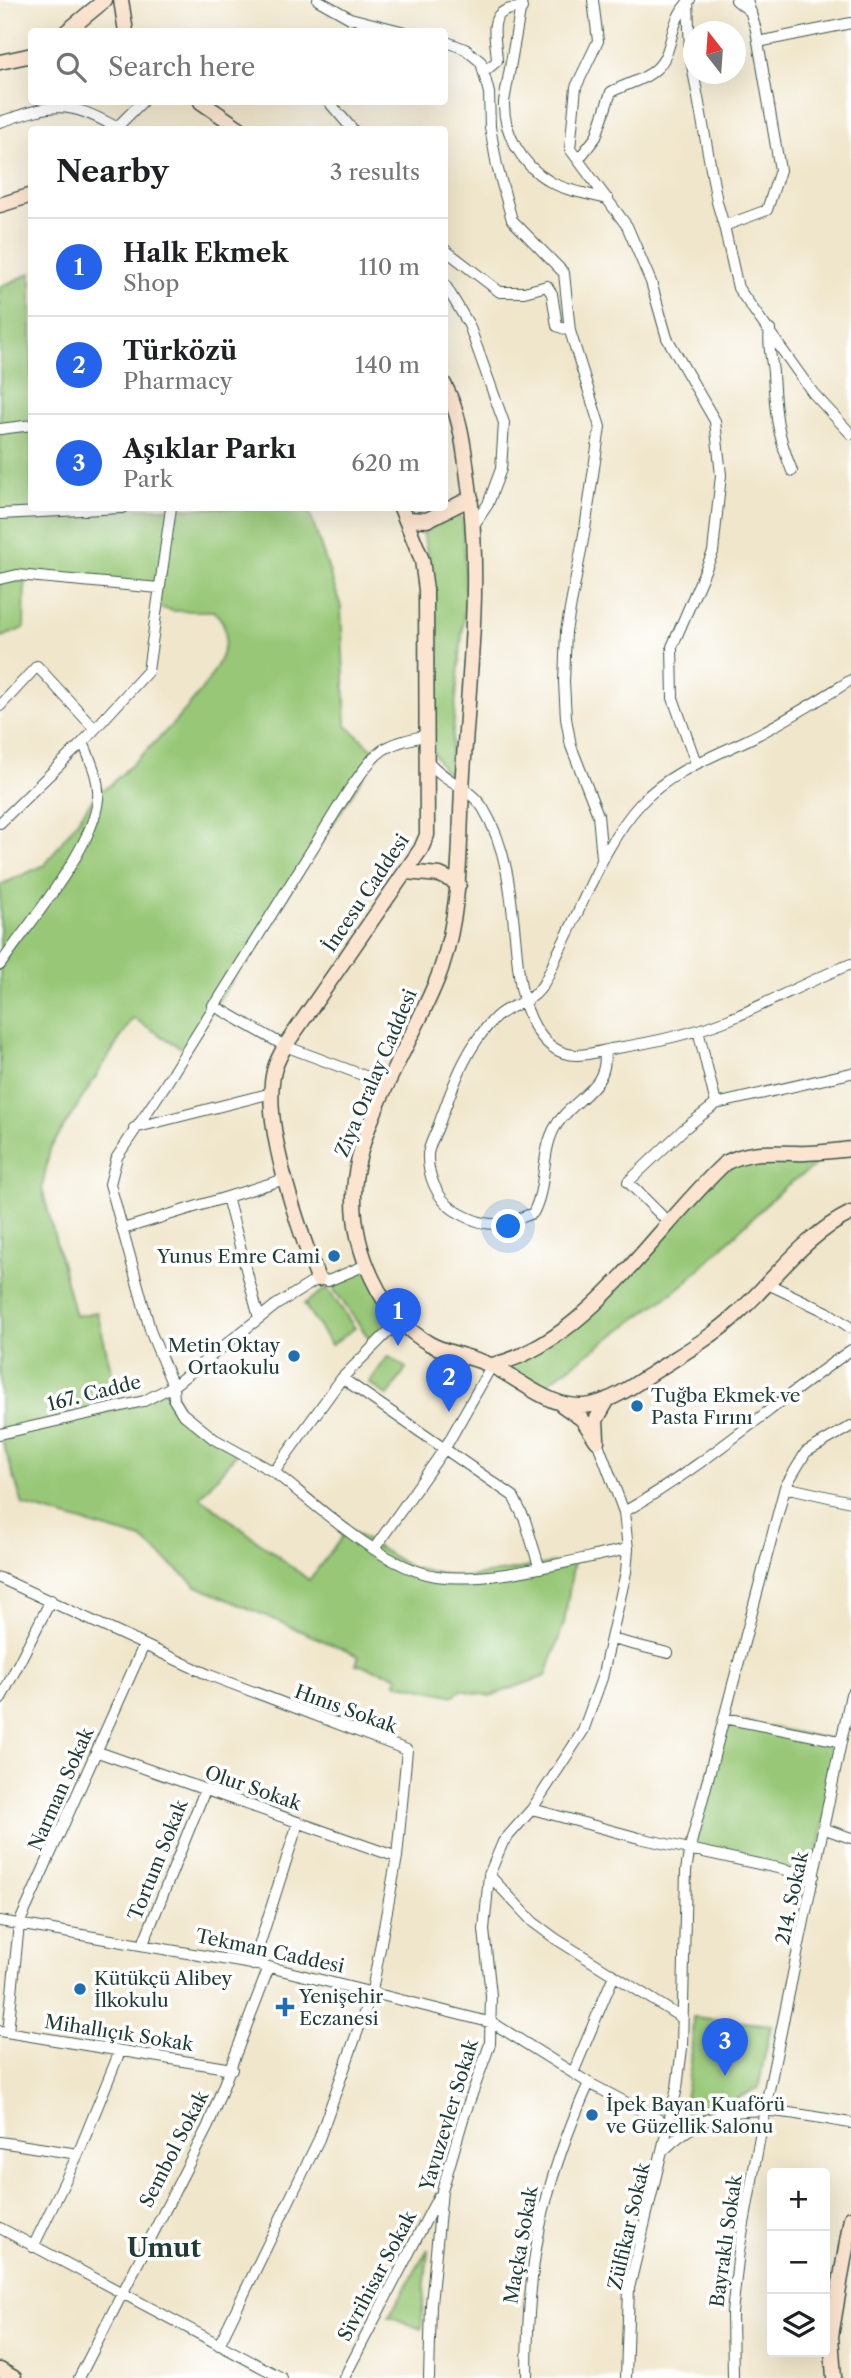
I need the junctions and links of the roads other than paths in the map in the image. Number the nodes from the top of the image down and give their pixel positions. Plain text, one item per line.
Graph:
1 (105, 0) edge
2 (121, 0) edge
3 (318, 0) edge
4 (593, 0) edge
5 (689, 0) edge
6 (736, 0) edge
7 (747, 0) edge
8 (522, 4) edge
9 (751, 12) junction
10 (851, 23) edge
11 (71, 28) edge
12 (125, 28) edge
13 (389, 28) edge
14 (758, 42) junction
15 (448, 43) edge
16 (28, 56) edge
17 (0, 62) edge
18 (484, 72) junction
19 (66, 105) edge
20 (66, 105) edge
21 (139, 105) edge
22 (207, 105) edge
23 (332, 105) edge
24 (0, 122) edge
25 (111, 126) edge
26 (117, 126) edge
27 (231, 126) edge
28 (350, 126) edge
29 (578, 160) junction
30 (28, 196) edge
31 (608, 199) junction
32 (0, 205) edge
33 (724, 226) junction
34 (448, 252) edge
35 (448, 290) edge
36 (770, 330) junction
37 (570, 331) junction
38 (448, 394) edge
39 (28, 426) edge
40 (0, 429) edge
41 (851, 434) edge
42 (792, 471) dead end
43 (471, 498) junction
44 (448, 510) edge
45 (61, 511) edge
46 (171, 511) edge
47 (445, 511) edge
48 (404, 513) edge
49 (0, 514) edge
50 (474, 525) junction
51 (0, 579) edge
52 (159, 588) junction
53 (851, 680) edge
54 (0, 706) edge
55 (94, 728) junction
56 (428, 735) junction
57 (83, 742) junction
58 (428, 761) junction
59 (696, 763) junction
60 (462, 786) junction
61 (0, 823) edge
62 (602, 858) junction
63 (405, 872) junction
64 (459, 884) junction
65 (851, 964) edge
66 (0, 965) edge
67 (525, 1003) junction
68 (213, 1005) junction
69 (698, 1030) junction
70 (285, 1046) junction
71 (604, 1051) junction
72 (851, 1073) edge
73 (389, 1085) junction
74 (272, 1093) junction
75 (716, 1104) junction
76 (134, 1128) junction
77 (851, 1149) edge
78 (285, 1179) junction
79 (226, 1197) junction
80 (851, 1213) edge
81 (669, 1223) junction
82 (123, 1229) junction
83 (366, 1265) junction
84 (318, 1279) junction
85 (768, 1284) junction
86 (260, 1318) junction
87 (401, 1319) junction
88 (851, 1328) edge
89 (851, 1350) edge
90 (492, 1365) junction
91 (342, 1378) junction
92 (173, 1386) junction
93 (608, 1399) junction
94 (559, 1402) junction
95 (851, 1426) edge
96 (0, 1434) edge
97 (597, 1441) junction
98 (444, 1448) junction
99 (274, 1472) junction
100 (785, 1487) junction
101 (851, 1502) edge
102 (624, 1512) junction
103 (374, 1549) junction
104 (628, 1549) junction
105 (539, 1566) junction
106 (0, 1578) edge
107 (51, 1600) junction
108 (611, 1639) junction
109 (144, 1645) junction
110 (668, 1653) dead end
111 (851, 1694) edge
112 (0, 1700) edge
113 (848, 1715) edge
114 (724, 1718) junction
115 (839, 1741) junction
116 (98, 1752) junction
117 (205, 1790) junction
118 (532, 1809) junction
119 (298, 1823) junction
120 (825, 1829) junction
121 (851, 1838) edge
122 (690, 1847) junction
123 (397, 1857) junction
124 (489, 1875) junction
125 (814, 1876) junction
126 (0, 1921) edge
127 (19, 1924) junction
128 (143, 1944) junction
129 (253, 1965) junction
130 (269, 1967) junction
131 (614, 1975) junction
132 (372, 1991) junction
133 (682, 2018) junction
134 (493, 2023) junction
135 (4, 2031) edge
136 (120, 2051) junction
137 (232, 2069) junction
138 (573, 2073) junction
139 (589, 2083) junction
140 (765, 2109) junction
141 (851, 2123) edge
142 (671, 2126) junction
143 (0, 2142) edge
144 (665, 2149) junction
145 (78, 2154) junction
146 (442, 2191) junction
147 (851, 2218) edge
148 (0, 2228) edge
149 (33, 2247) junction
150 (121, 2294) junction
151 (219, 2345) junction
152 (0, 2370) edge
153 (13, 2378) edge
154 (79, 2378) edge
155 (282, 2378) edge
156 (344, 2378) edge
157 (429, 2378) edge
158 (527, 2378) edge
159 (626, 2378) edge
160 (733, 2378) edge
161 (834, 2378) edge

1 - 11 main road
2 - 12 main road
3 - 13 street
4 - 29 street
5 - 29 street
5 - 33 street
6 - 9 street
7 - 9 street
8 - 18 street
8 - 31 street
9 - 14 street
10 - 14 street
14 - 33 street
15 - 18 street
16 - 17 main road
18 - 37 street
19 - 24 street
20 - 25 street
21 - 26 street
22 - 27 main road
23 - 28 street
29 - 31 street
30 - 32 main road
31 - 59 street
33 - 36 street
34 - 37 street
35 - 50 street
36 - 41 street
36 - 42 street
37 - 62 street
38 - 43 main road, Ziya Oralay Caddesi
39 - 40 street
43 - 44 main road
43 - 50 main road, Ziya Oralay Caddesi
45 - 49 street
46 - 52 street
47 - 48 main road
48 - 56 main road, İncesu Caddesi
50 - 60 main road, Ziya Oralay Caddesi
51 - 52 street
52 - 55 street
53 - 59 street
54 - 55 street
55 - 57 street
56 - 58 main road, İncesu Caddesi
56 - 68 street
57 - 61 street
57 - 66 street
58 - 60 street
58 - 63 main road, İncesu Caddesi
59 - 62 street
60 - 64 main road, Ziya Oralay Caddesi
60 - 67 street
62 - 67 street
63 - 64 main road
63 - 70 main road, İncesu Caddesi
64 - 73 main road, Ziya Oralay Caddesi
65 - 69 street
67 - 71 street
67 - 71 street
68 - 70 street
68 - 76 street
69 - 71 street
69 - 75 street
70 - 73 street
70 - 74 main road, İncesu Caddesi
72 - 75 street
73 - 83 main road, Ziya Oralay Caddesi
74 - 76 street
74 - 78 main road, İncesu Caddesi
75 - 81 street
76 - 82 street
77 - 81 main road
78 - 79 street
78 - 84 main road, İncesu Caddesi
79 - 82 street
79 - 86 street
80 - 85 main road, Ziya Oralay Caddesi
81 - 90 main road
82 - 92 street
83 - 84 street, 167. Cadde
83 - 87 main road, Ziya Oralay Caddesi
84 - 86 street, 167. Cadde
85 - 88 street
85 - 93 main road, Ziya Oralay Caddesi
86 - 92 street, 167. Cadde
87 - 90 main road, Ziya Oralay Caddesi
87 - 91 street
89 - 102 street
90 - 94 main road, Ziya Oralay Caddesi
90 - 98 street
91 - 98 street
91 - 99 street
92 - 96 street, 167. Cadde
92 - 99 street
93 - 94 main road, Ziya Oralay Caddesi
93 - 97 main road
94 - 97 main road
95 - 100 street, Zülfikar Sokak
97 - 102 street, Yavuzevler Sokak
98 - 103 street
98 - 105 street
99 - 103 street
100 - 101 street
100 - 114 street, Zülfikar Sokak
102 - 104 street, Yavuzevler Sokak
103 - 105 street
104 - 105 street
104 - 108 street, Yavuzevler Sokak
106 - 107 street, Hınıs Sokak
107 - 109 street, Hınıs Sokak
107 - 112 street
108 - 110 street
108 - 118 street, Yavuzevler Sokak
109 - 116 street, Narman Sokak
109 - 123 street, Hınıs Sokak
111 - 113 street, 214. Sokak
113 - 115 street, 214. Sokak
114 - 115 street
114 - 122 street, Zülfikar Sokak
115 - 120 street, 214. Sokak
116 - 117 street, Olur Sokak
116 - 127 street, Narman Sokak
117 - 119 street, Olur Sokak
117 - 128 street, Tortum Sokak
118 - 122 street
118 - 124 street, Yavuzevler Sokak
119 - 123 street, Olur Sokak
119 - 129 street
120 - 121 street
120 - 125 street, 214. Sokak
122 - 125 street
122 - 133 street, Zülfikar Sokak
123 - 132 street, Hınıs Sokak
124 - 131 street
124 - 134 street, Yavuzevler Sokak
125 - 140 street, 214. Sokak
126 - 127 street, Tekman Caddesi
127 - 128 street, Tekman Caddesi
127 - 135 street, Narman Sokak
128 - 129 street, Tekman Caddesi
129 - 130 street, Tekman Caddesi
130 - 132 street, Tekman Caddesi
130 - 137 street, Sembol Sokak
131 - 133 street
131 - 138 street
132 - 134 street, Tekman Caddesi
132 - 151 street, Hınıs Sokak
133 - 142 street, Zülfikar Sokak
134 - 138 street, Tekman Caddesi
134 - 146 street, Yavuzevler Sokak
135 - 136 street, Mihallıçık Sokak
136 - 137 street, Mihallıçık Sokak
136 - 145 street
137 - 150 street, Sembol Sokak
138 - 139 street, Tekman Caddesi
139 - 142 street, Tekman Caddesi
139 - 158 street, Maçka Sokak
140 - 141 street
140 - 144 street
140 - 160 street, Bayraklı Sokak
142 - 144 street, Zülfikar Sokak
143 - 145 street
144 - 159 street, Zülfikar Sokak
145 - 149 street
146 - 156 street, Sivrihisar Sokak
146 - 157 street, Yavuzevler Sokak
147 - 161 main road
148 - 149 street
149 - 150 street
150 - 151 street
150 - 154 street, Sembol Sokak
151 - 155 street
152 - 153 main road

